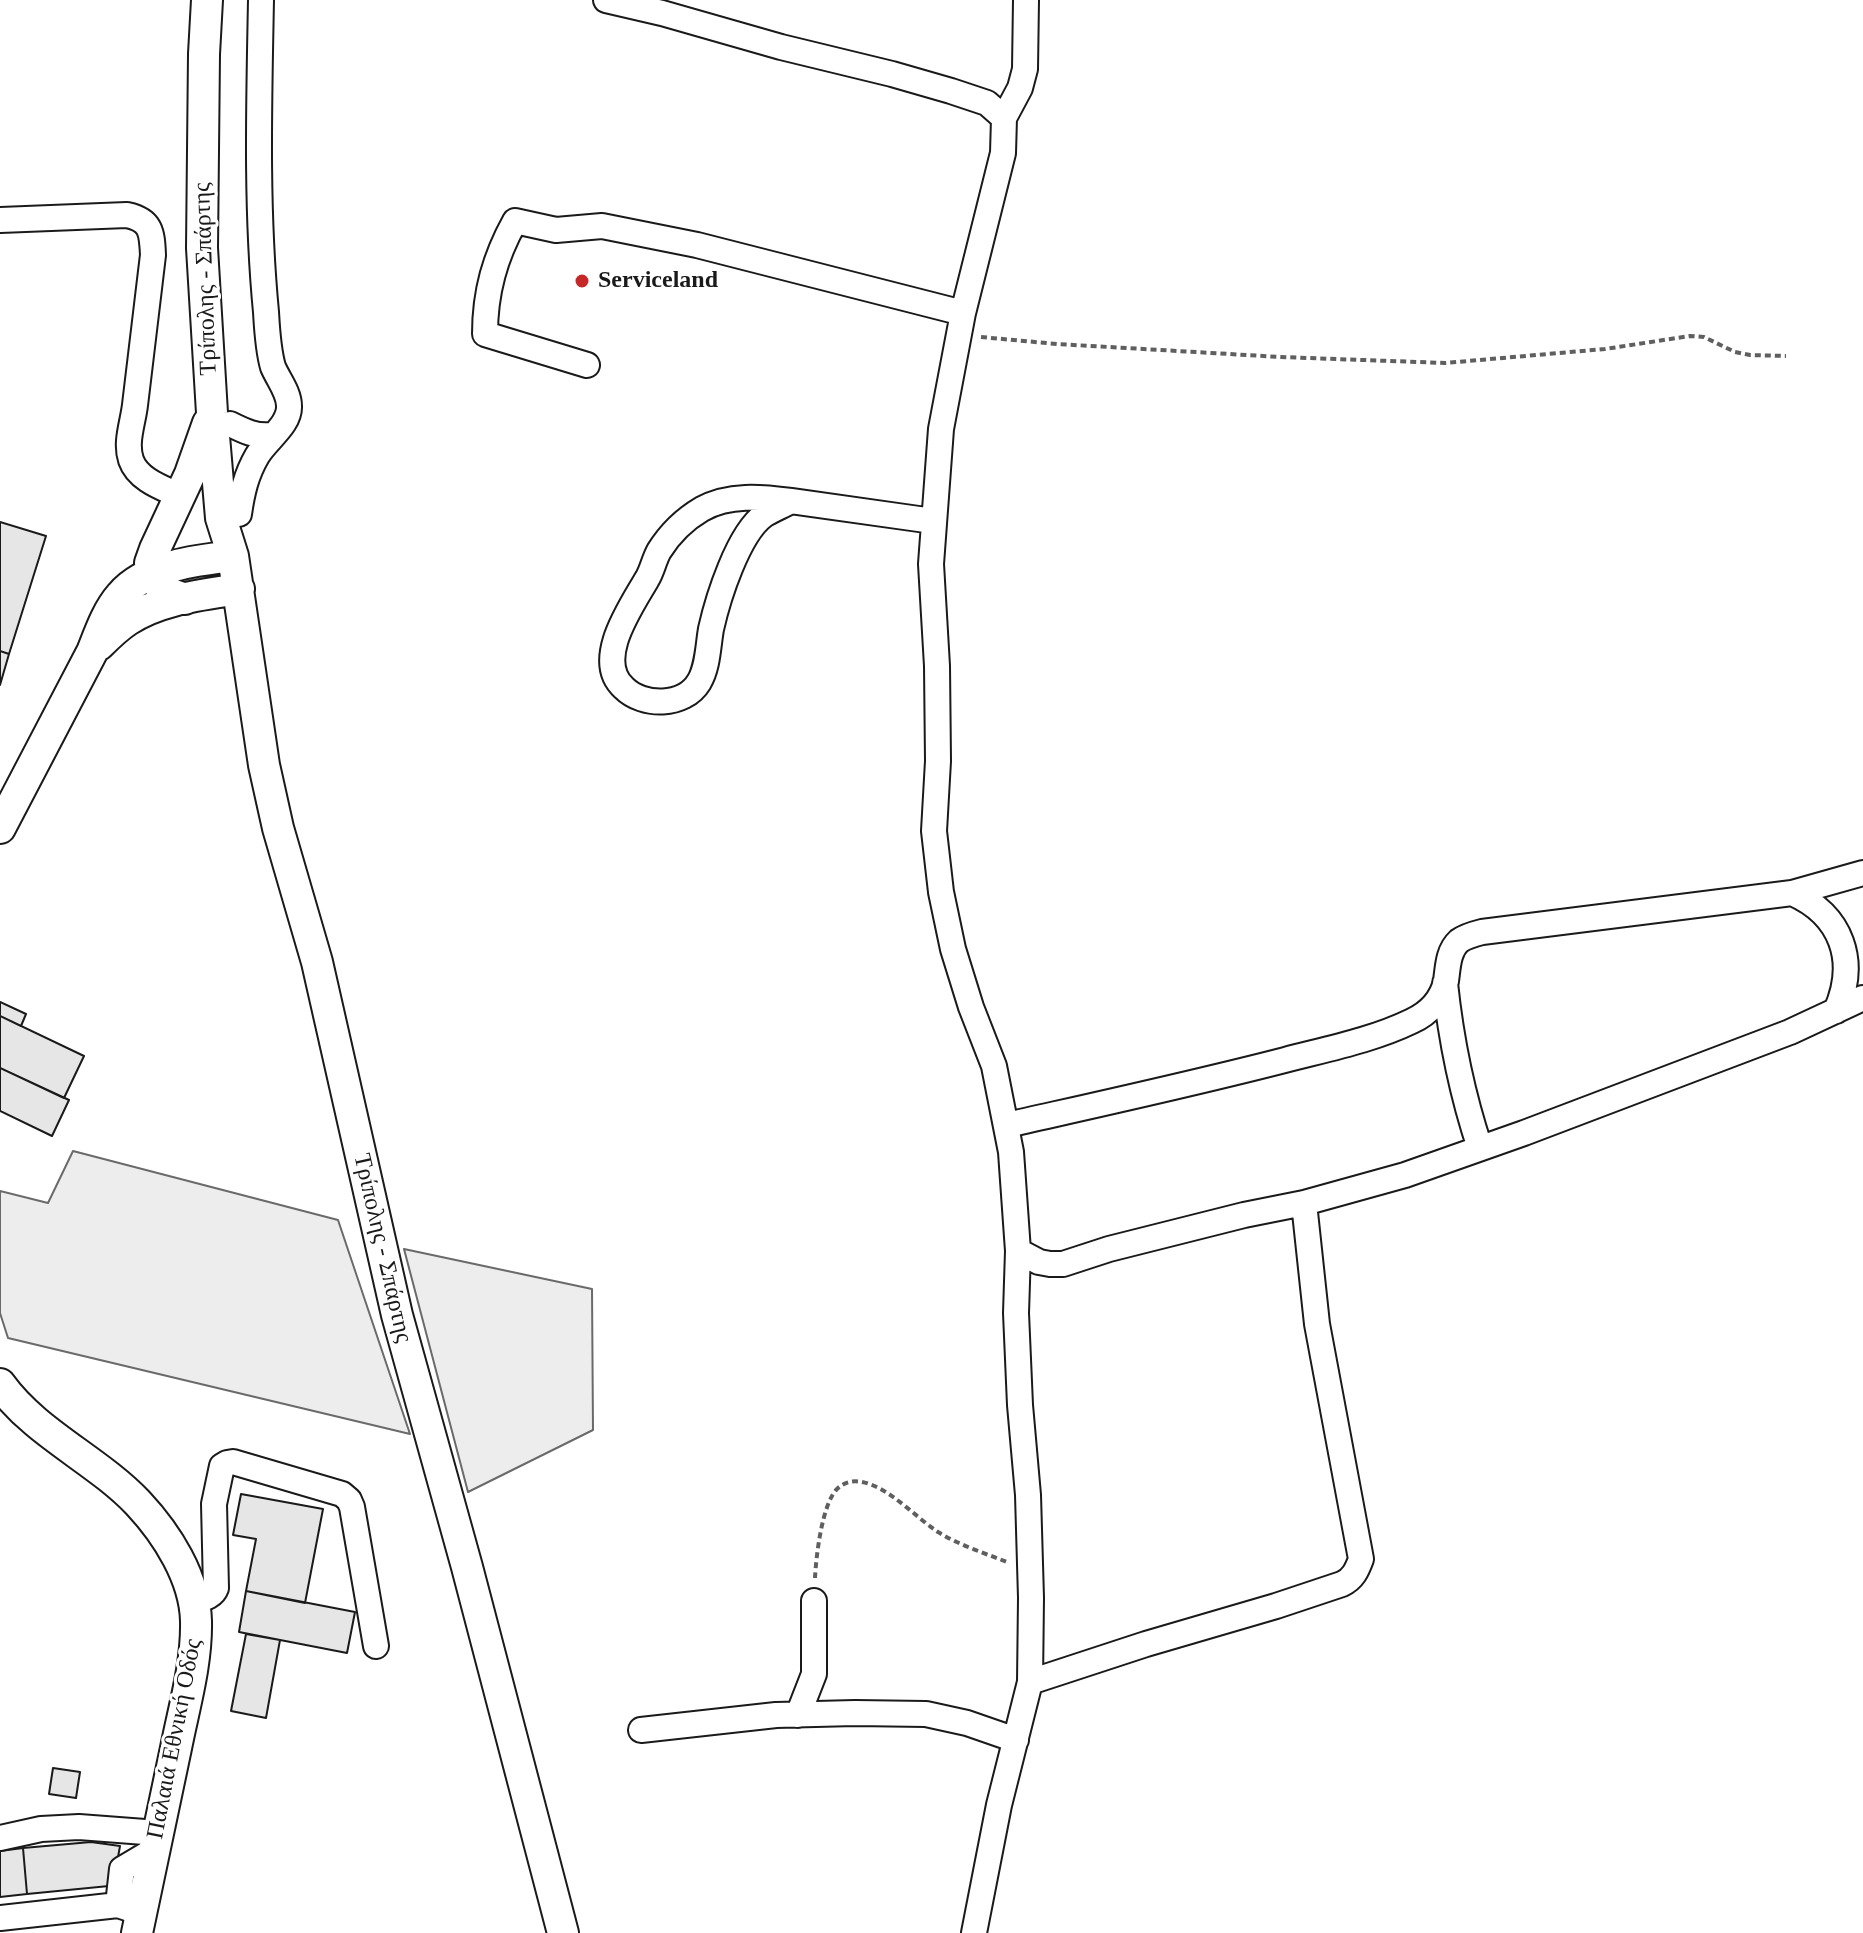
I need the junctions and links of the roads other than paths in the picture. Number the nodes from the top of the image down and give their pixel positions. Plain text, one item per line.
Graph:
1 (207, 0) edge
2 (227, 0) edge
3 (261, 0) edge
4 (606, 0) edge
5 (1026, 0) edge
6 (1004, 118) junction
7 (0, 220) edge
8 (961, 324) junction
9 (587, 365) dead end
10 (221, 419) junction
11 (272, 435) junction
12 (180, 496) junction
13 (791, 501) junction
14 (239, 514) junction
15 (933, 521) junction
16 (233, 556) junction
17 (152, 574) junction
18 (239, 589) junction
19 (185, 599) junction
20 (92, 652) junction
21 (0, 828) edge
22 (1863, 873) edge
23 (1792, 893) junction
24 (1445, 983) junction
25 (1863, 998) edge
26 (1836, 1011) junction
27 (1007, 1125) junction
28 (1480, 1148) junction
29 (1304, 1203) junction
30 (1018, 1251) junction
31 (0, 1384) edge
32 (814, 1601) road end
33 (193, 1602) junction
34 (376, 1646) dead end
35 (1030, 1682) junction
36 (798, 1715) junction
37 (641, 1730) dead end
38 (1016, 1740) junction
39 (0, 1838) edge
40 (156, 1841) junction
41 (132, 1917) edge
42 (0, 1918) edge
43 (563, 1933) edge
44 (974, 1933) edge

1 - 10 main road, Τρίπολης - Σπάρτης
2 - 10 main road, Τρίπολης - Σπάρτης
3 - 11 street
4 - 6 street
5 - 6 street
6 - 8 street
7 - 12 street
8 - 9 street
8 - 15 street
10 - 11 street
10 - 12 main road
10 - 14 main road, Τρίπολης - Σπάρτης
10 - 16 main road, Τρίπολης - Σπάρτης
11 - 14 street
12 - 17 main road
13 - 13 street
13 - 15 street
14 - 16 main road, Τρίπολης - Σπάρτης
15 - 27 street
16 - 17 main road
16 - 18 main road, Τρίπολης - Σπάρτης
17 - 19 main road
17 - 20 main road
18 - 19 main road
18 - 43 main road, Τρίπολης - Σπάρτης
19 - 20 main road
20 - 21 main road
22 - 23 street
23 - 24 street
23 - 26 street
24 - 27 street
24 - 28 street
25 - 26 street
26 - 28 street
27 - 30 street
28 - 29 street
29 - 30 street
29 - 35 street
30 - 35 street
31 - 33 main road, Παλαιά Εθνική Οδός
32 - 36 street
33 - 34 street
33 - 40 main road, Παλαιά Εθνική Οδός
35 - 38 street
36 - 37 street
36 - 38 street
38 - 44 street
39 - 40 street
40 - 41 main road, Παλαιά Εθνική Οδός
41 - 42 street

